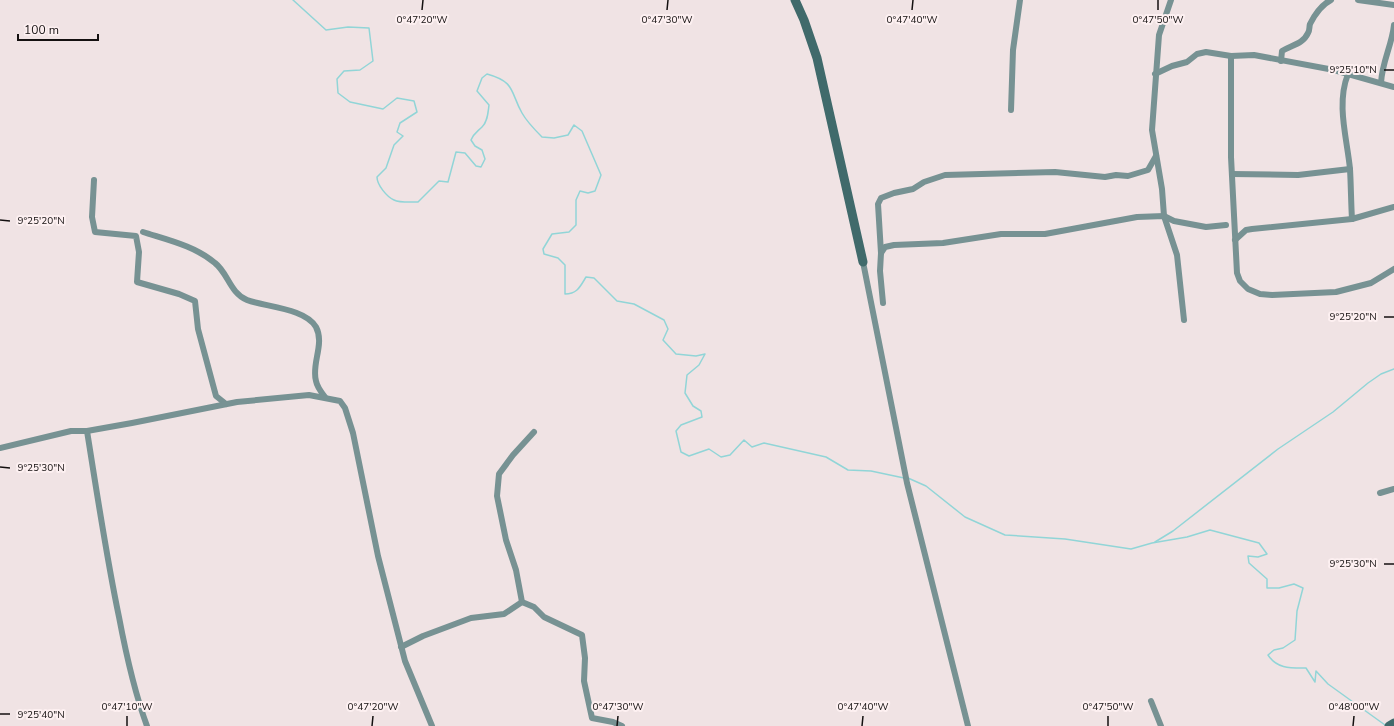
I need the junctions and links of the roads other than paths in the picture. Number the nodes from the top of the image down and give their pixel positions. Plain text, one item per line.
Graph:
1 (795, 0) edge
2 (1020, 0) edge
3 (1171, 0) edge
4 (1331, 0) edge
5 (1358, 0) edge
6 (1394, 5) edge
7 (1394, 25) edge
8 (1230, 56) junction
9 (1281, 61) junction
10 (1155, 74) junction
11 (1348, 74) junction
12 (1381, 83) junction
13 (1394, 87) edge
14 (1011, 110) dead end
15 (1156, 156) junction
16 (1350, 169) junction
17 (1232, 174) junction
18 (94, 180) dead end
19 (1394, 207) edge
20 (1164, 216) junction
21 (1352, 219) junction
22 (1226, 225) dead end
23 (143, 232) dead end
24 (1235, 240) junction
25 (881, 253) junction
26 (863, 263) joint
27 (1394, 269) edge
28 (883, 303) dead end
29 (1184, 320) dead end
30 (325, 397) junction
31 (226, 404) junction
32 (87, 431) junction
33 (534, 432) dead end
34 (0, 448) edge
35 (1394, 489) edge
36 (1380, 493) dead end
37 (522, 602) junction
38 (401, 647) junction
39 (1151, 701) dead end
40 (148, 726) edge
41 (432, 726) edge
42 (622, 726) edge
43 (968, 726) edge
44 (1161, 726) edge

1 - 26 street
2 - 14 street
3 - 10 street
4 - 9 street
5 - 6 street
7 - 12 street
8 - 9 street
8 - 10 street
8 - 17 street
9 - 11 street
10 - 15 street
11 - 12 street
11 - 16 street
12 - 13 street
15 - 20 street
15 - 25 street
16 - 17 street
16 - 21 street
17 - 24 street
18 - 31 street
19 - 21 street
20 - 22 street
20 - 25 street
20 - 29 street
21 - 24 street
23 - 30 street
24 - 27 street
25 - 28 street
26 - 43 street
30 - 31 street
30 - 38 street
31 - 32 street
32 - 34 street
32 - 40 street
33 - 37 street
35 - 36 street
37 - 38 street
37 - 42 street
38 - 41 street
39 - 44 street

